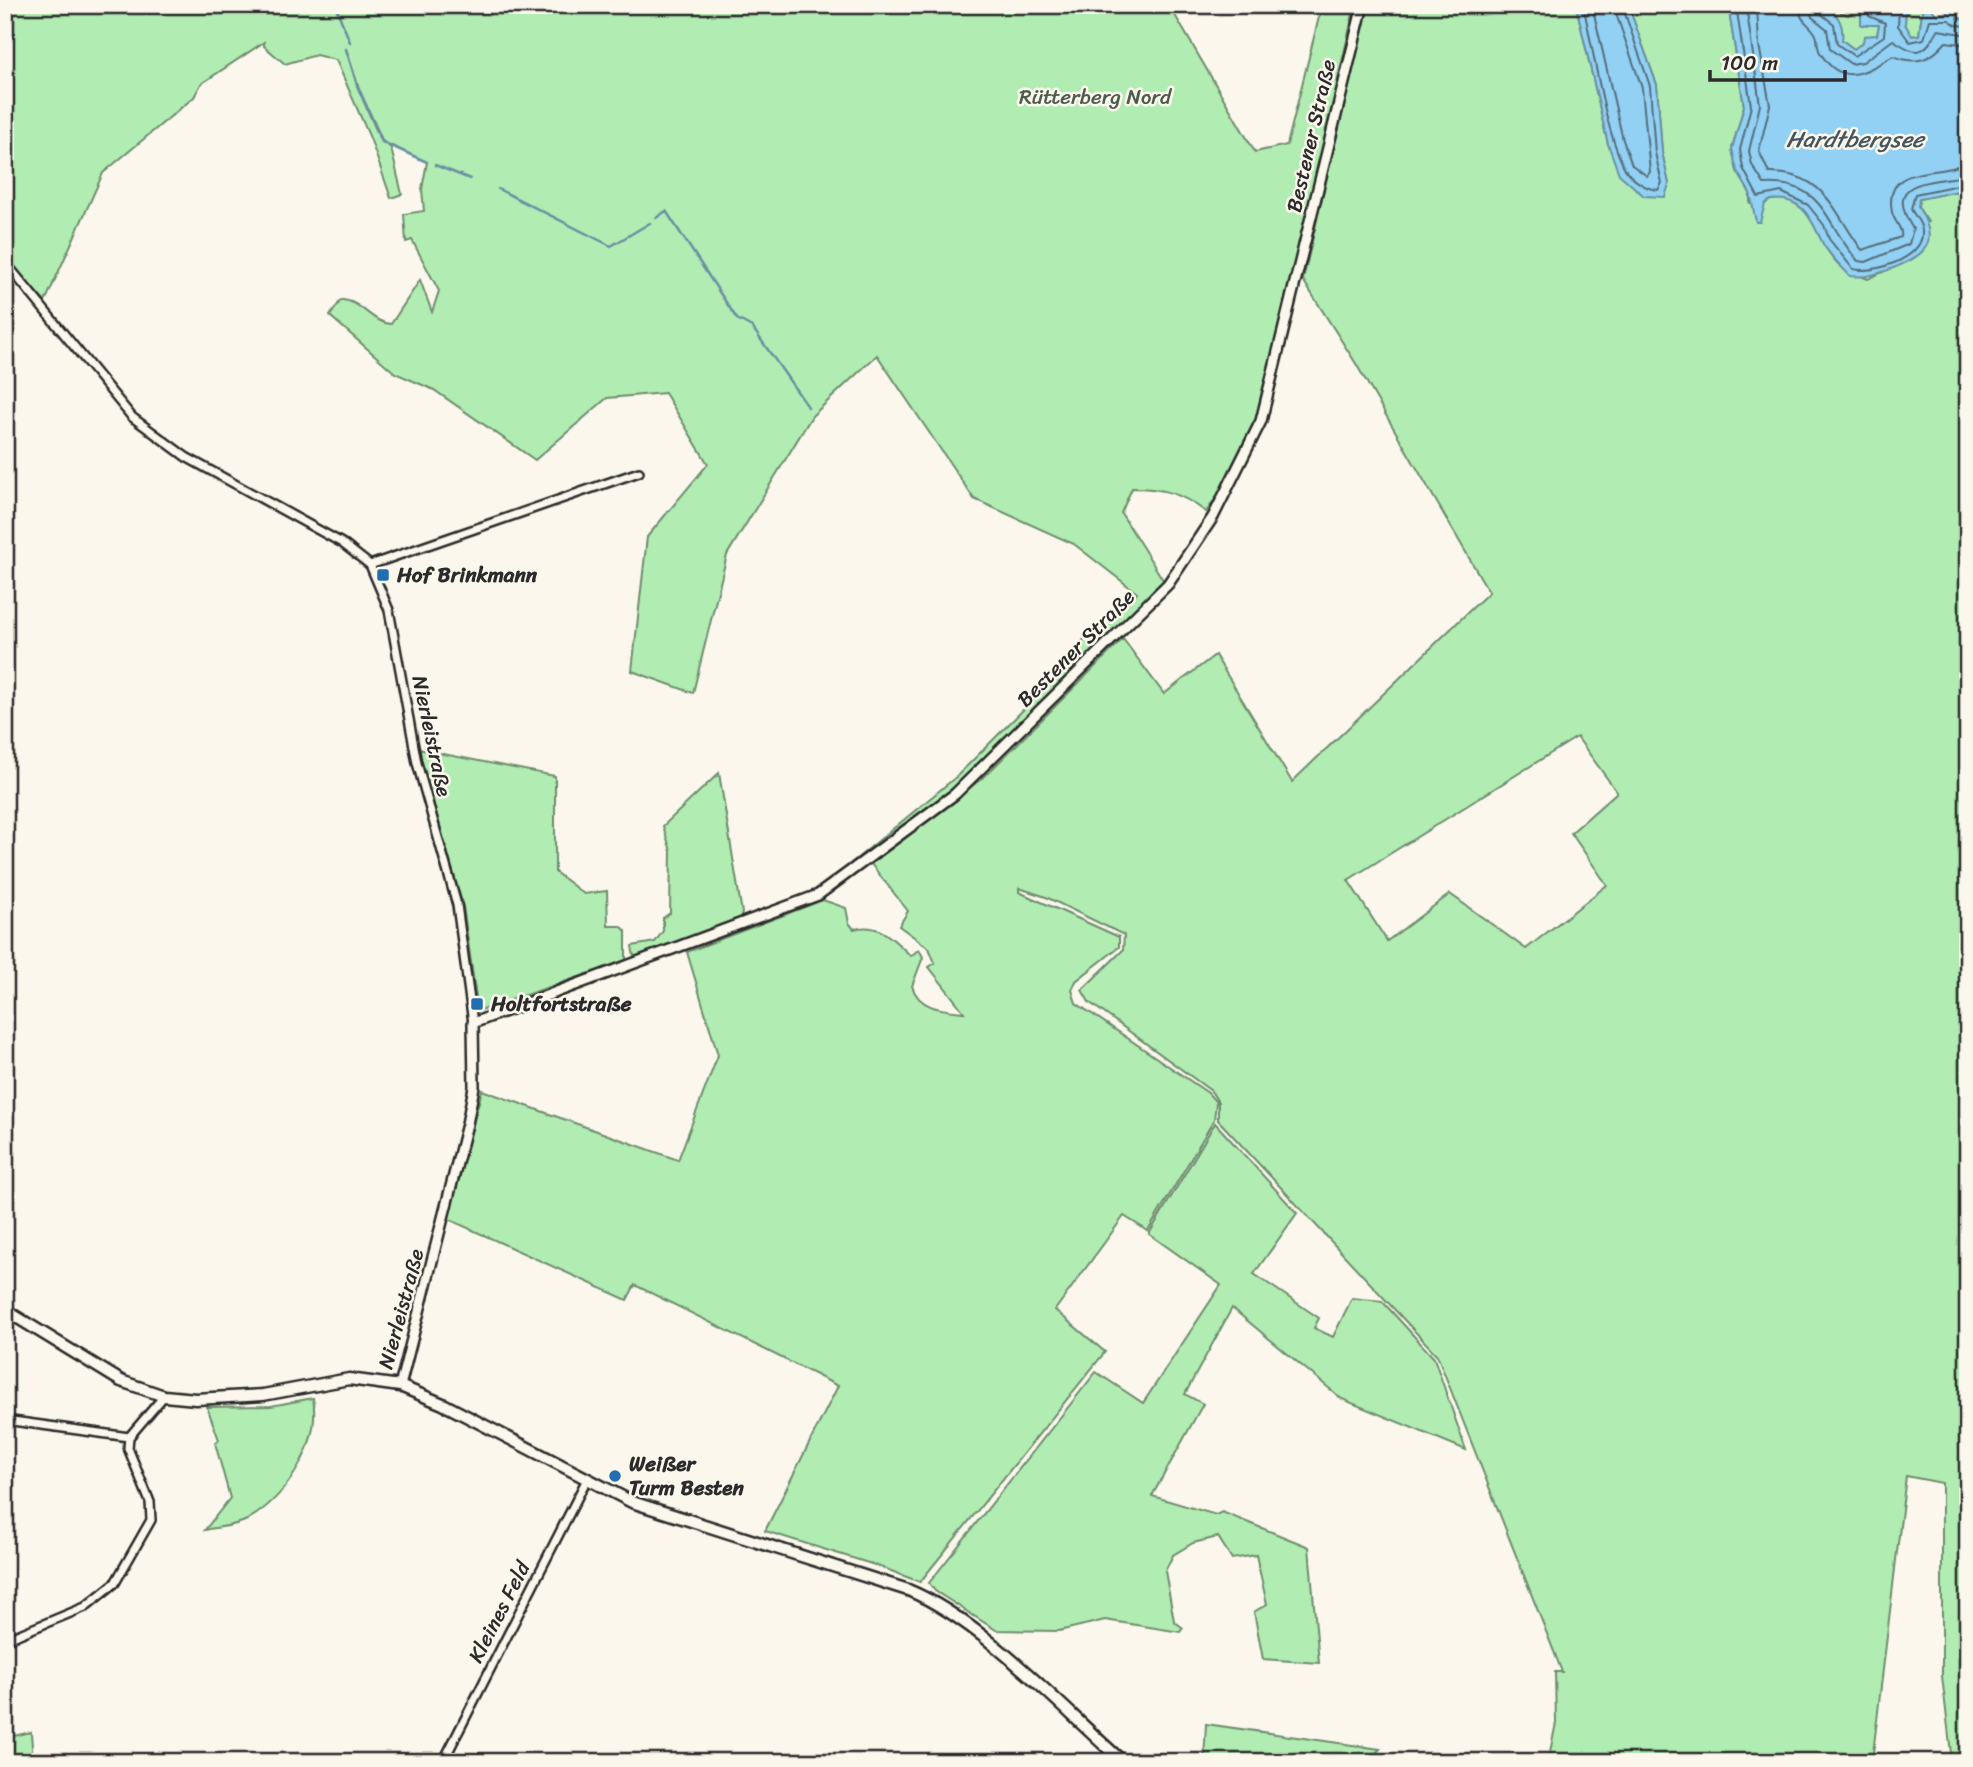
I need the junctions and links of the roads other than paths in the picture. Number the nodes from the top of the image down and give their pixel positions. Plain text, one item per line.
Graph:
1 (1363, 5) edge
2 (5, 262) edge
3 (639, 472) dead end
4 (370, 565) junction
5 (473, 1023) junction
6 (5, 1310) edge
7 (400, 1386) junction
8 (163, 1396) junction
9 (5, 1420) edge
10 (129, 1437) junction
11 (587, 1479) junction
12 (5, 1640) edge
13 (443, 1762) edge
14 (1123, 1762) edge

1 - 5 street, Bestener Straße
2 - 4 street, Nierleistraße
3 - 4 street
4 - 5 street, Nierleistraße
5 - 7 street, Nierleistraße
6 - 8 main road
7 - 8 main road
7 - 11 main road
8 - 10 street
9 - 10 street
10 - 12 street
11 - 13 street, Kleines Feld
11 - 14 main road

